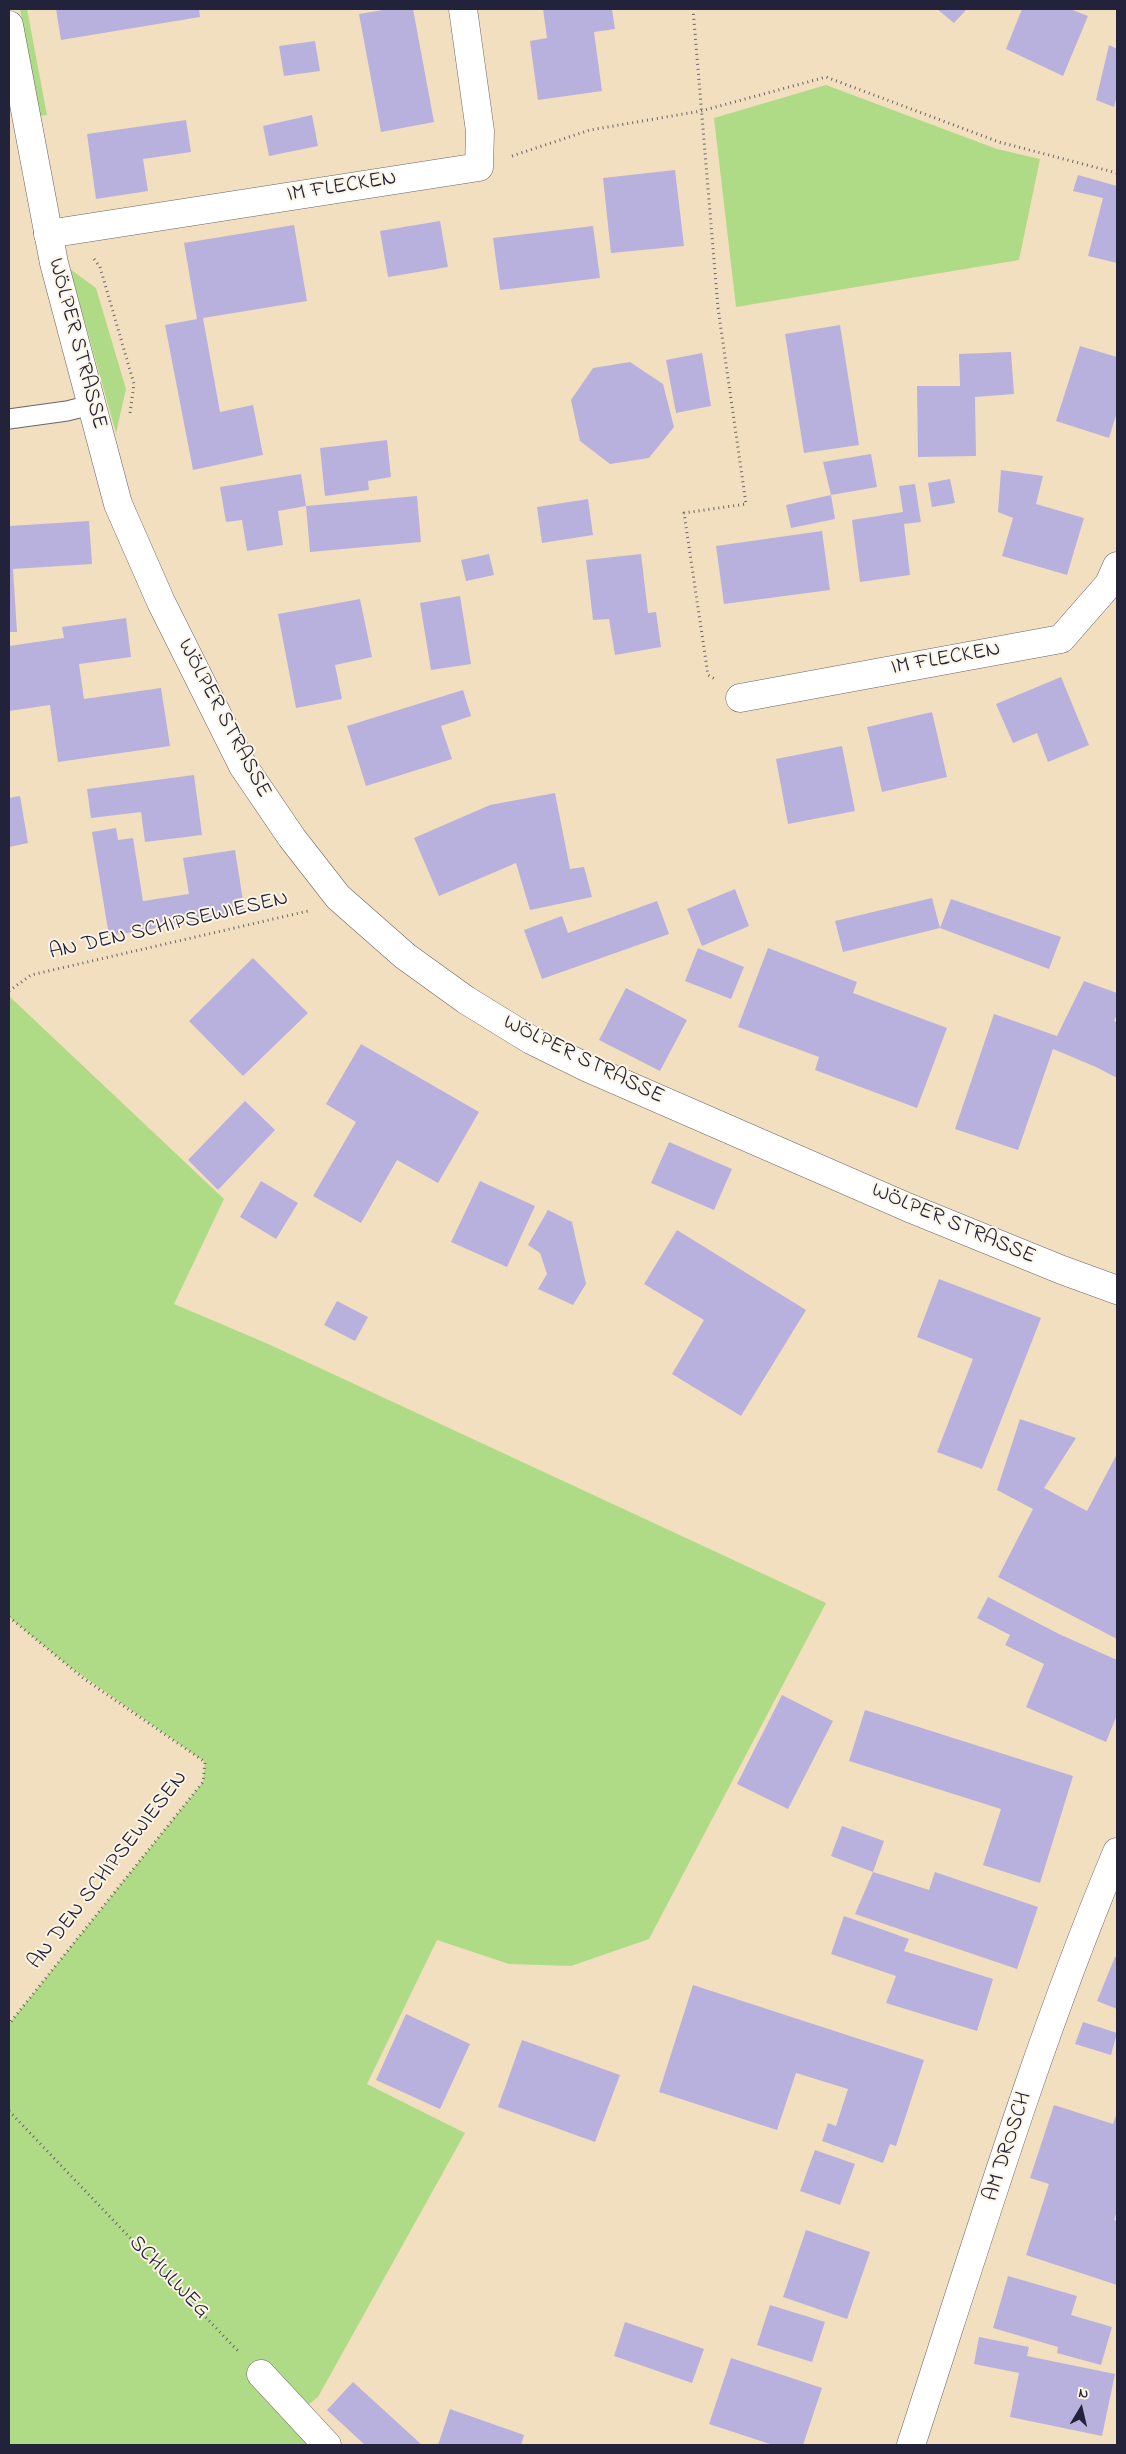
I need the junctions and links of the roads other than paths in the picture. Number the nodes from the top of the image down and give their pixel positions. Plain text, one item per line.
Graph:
1 (464, 9) edge
2 (9, 25) edge
3 (48, 234) junction
4 (91, 405) junction
5 (9, 419) edge
6 (1117, 566) edge
7 (740, 698) road end
8 (1117, 1290) edge
9 (1117, 1852) edge
10 (261, 2374) road end
11 (327, 2445) edge
12 (911, 2445) edge

1 - 3 street, IM FLECKEN
2 - 3 street, WÖLPER STRASSE
3 - 4 street, WÖLPER STRASSE
4 - 5 lane
4 - 8 street, WÖLPER STRASSE
6 - 7 street, IM FLECKEN
9 - 12 street, AM DROSCH
10 - 11 street

